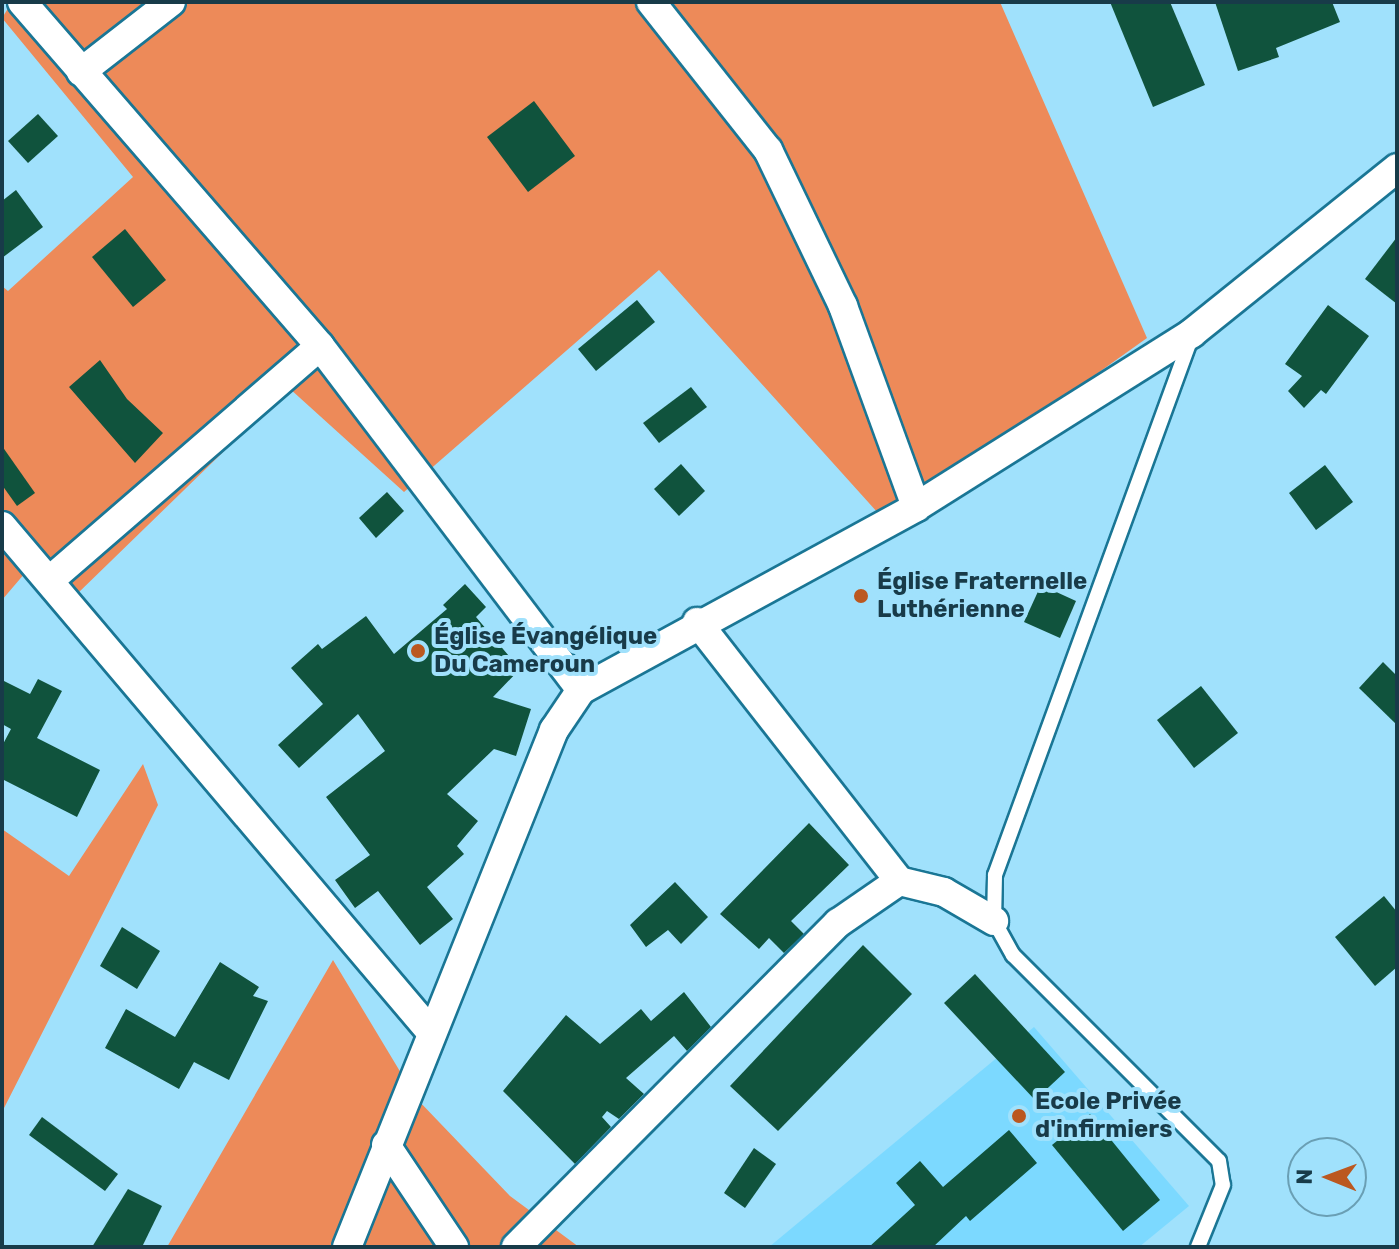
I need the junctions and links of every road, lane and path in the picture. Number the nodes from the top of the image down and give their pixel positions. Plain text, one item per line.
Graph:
1 (22, 2) edge
2 (171, 2) edge
3 (651, 2) edge
4 (81, 72) junction
5 (1397, 168) edge
6 (1192, 333) junction
7 (320, 346) junction
8 (916, 507) junction
9 (2, 526) edge
10 (50, 580) junction
11 (697, 622) junction
12 (581, 690) junction
13 (899, 881) junction
14 (994, 921) junction
15 (430, 1031) junction
16 (386, 1145) junction
17 (347, 1247) edge
18 (454, 1247) edge
19 (516, 1247) edge
20 (1198, 1247) edge

1 - 4 street
2 - 4 street
3 - 8 street
4 - 7 street
5 - 6 street
6 - 8 street
6 - 14 lane
7 - 10 street
7 - 12 street
8 - 11 street
9 - 10 street
10 - 15 street
11 - 12 street
11 - 13 street
12 - 15 street
13 - 14 street
13 - 19 street
14 - 20 lane
15 - 16 street
16 - 17 street
16 - 18 street

